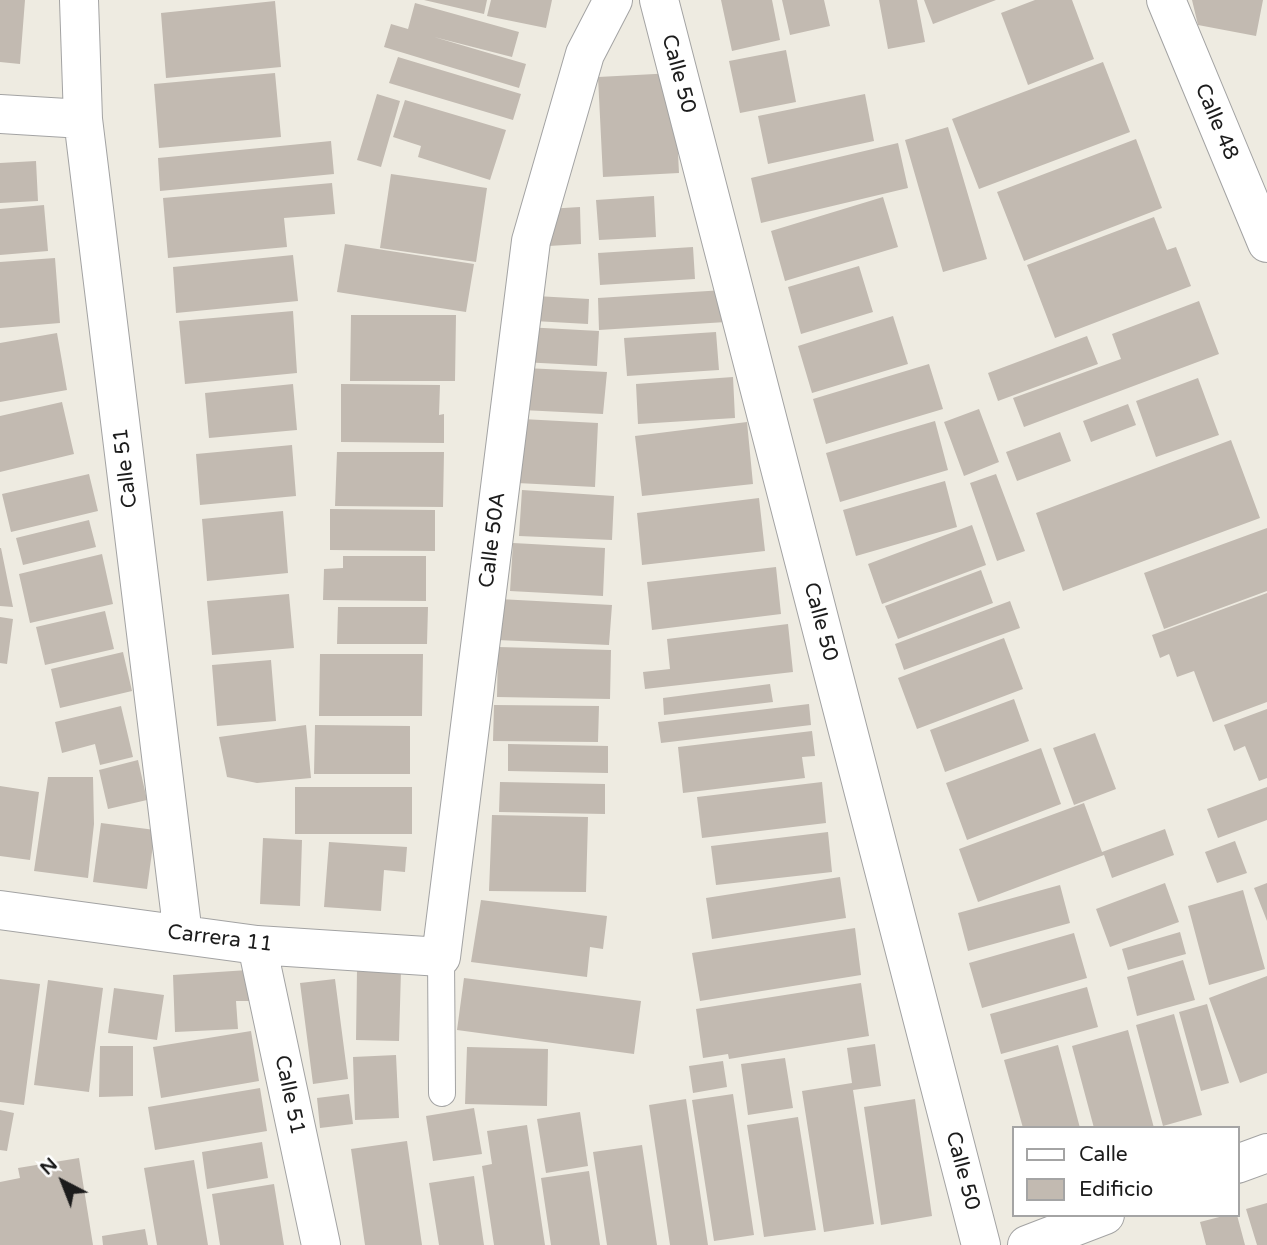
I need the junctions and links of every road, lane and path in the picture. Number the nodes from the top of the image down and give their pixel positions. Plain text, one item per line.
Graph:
1 (79, 0) edge
2 (613, 0) edge
3 (659, 0) edge
4 (1166, 0) edge
5 (0, 114) edge
6 (83, 119) junction
7 (1267, 243) edge
8 (0, 910) edge
9 (183, 935) junction
10 (257, 944) junction
11 (441, 957) junction
12 (442, 1093) dead end
13 (1267, 1153) edge
14 (1239, 1163) edge
15 (1100, 1217) edge
16 (321, 1245) edge
17 (981, 1245) edge
18 (1027, 1245) edge

1 - 6 street, Calle 51
2 - 11 street, Calle 50A
3 - 17 street, Calle 50
4 - 7 street, Calle 48
5 - 6 street
6 - 9 street, Calle 51
8 - 9 street, Carrera 11
9 - 10 street, Carrera 11
10 - 11 street, Carrera 11
10 - 16 street, Calle 51
11 - 12 lane, Calle 50A
13 - 14 street
15 - 18 street

